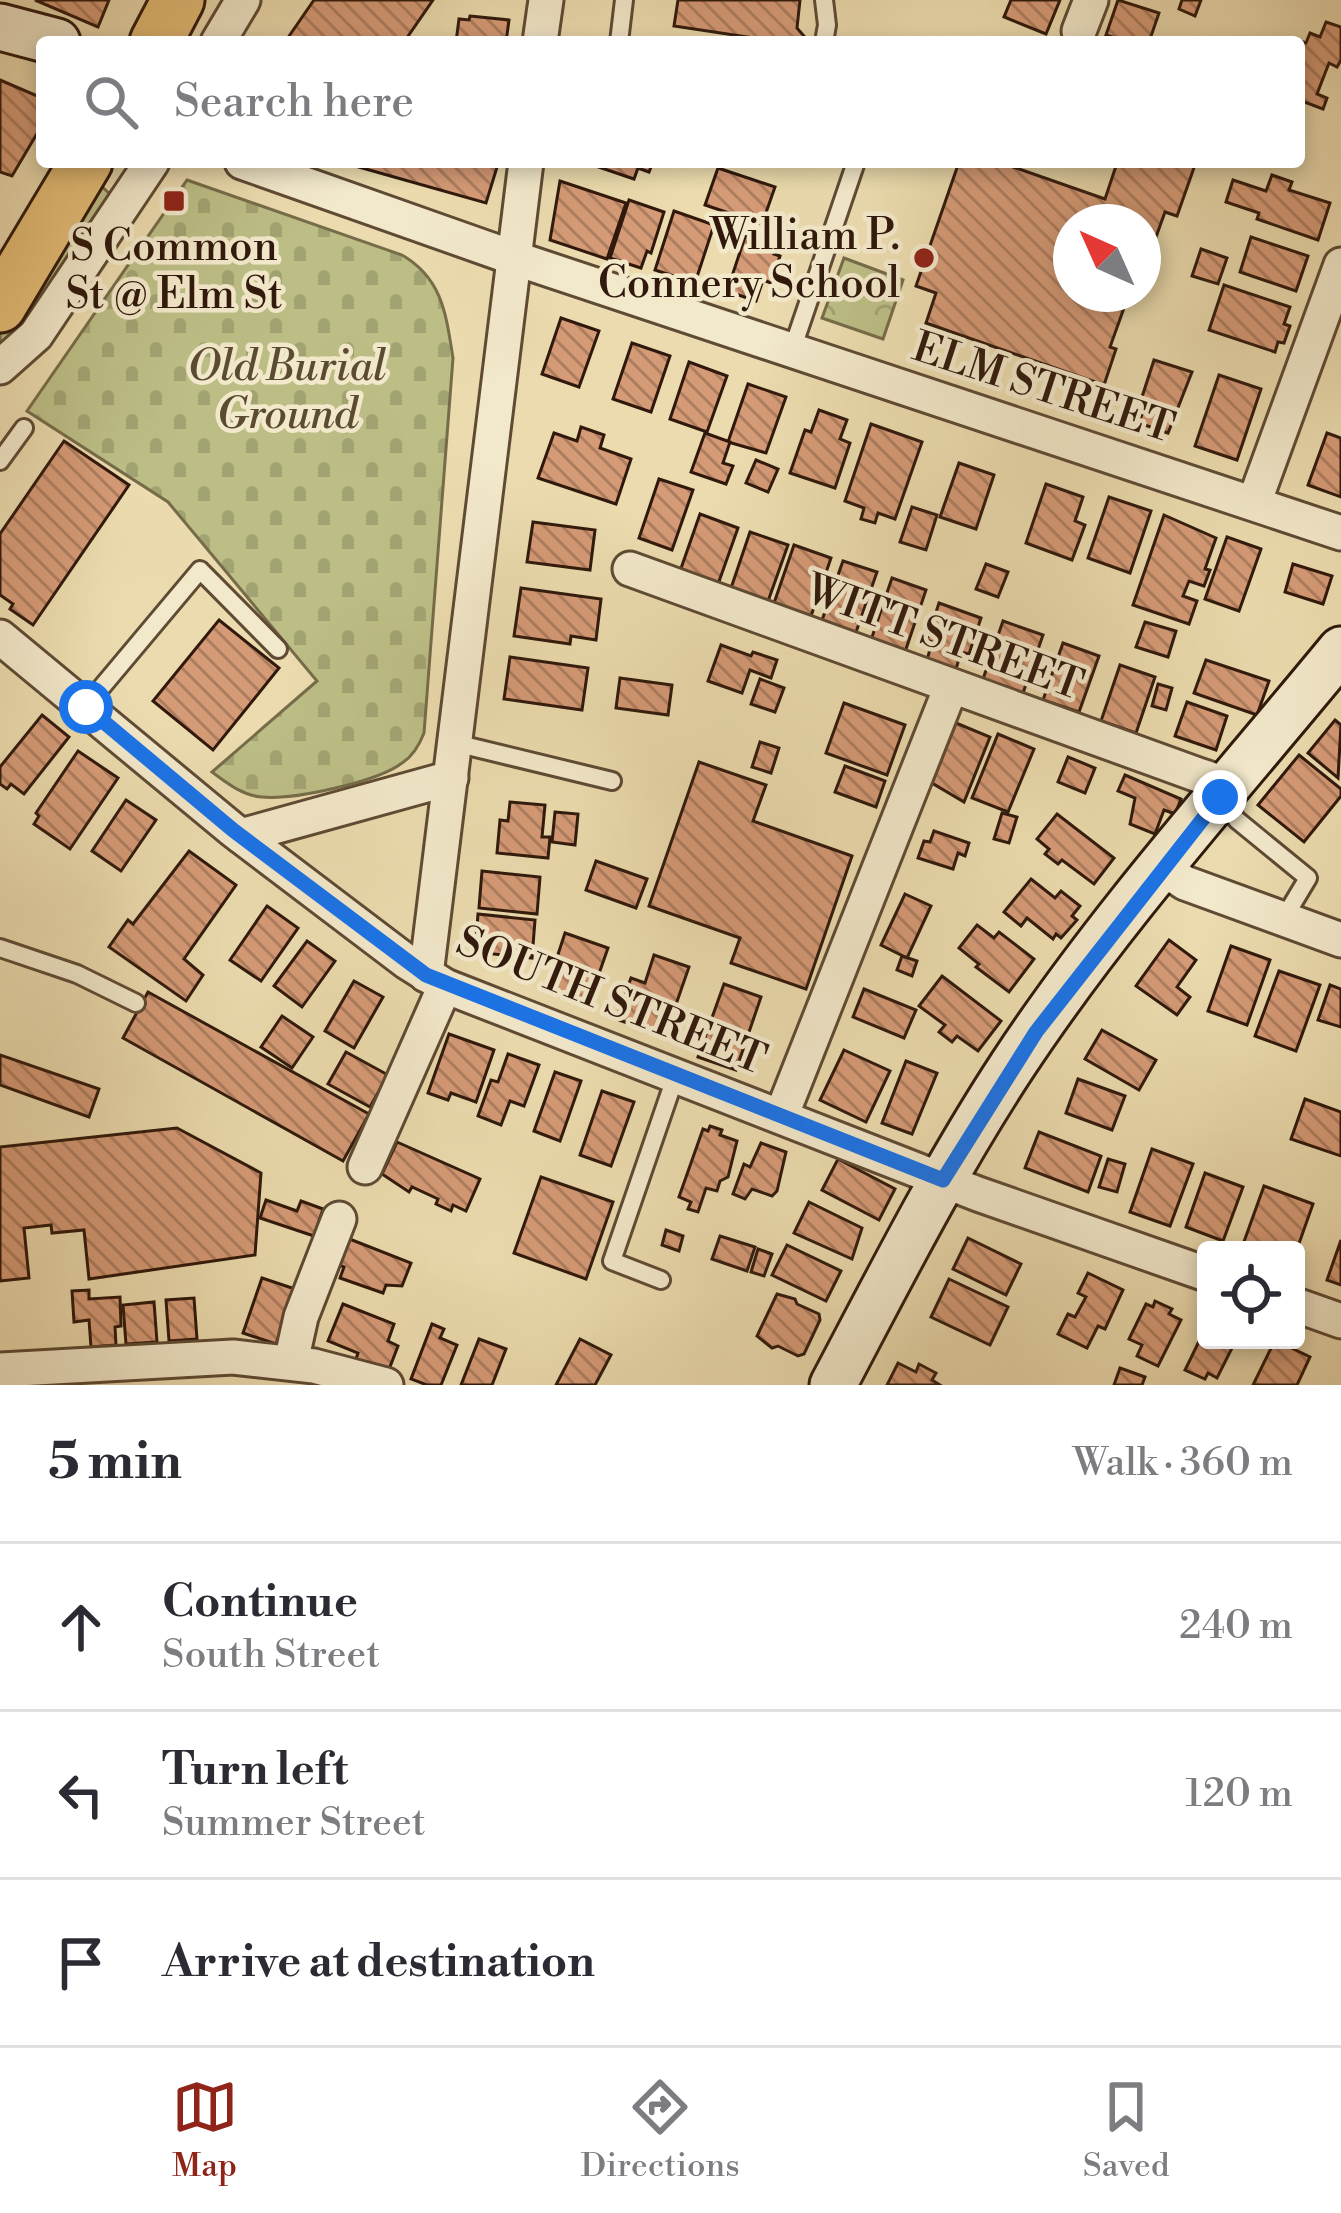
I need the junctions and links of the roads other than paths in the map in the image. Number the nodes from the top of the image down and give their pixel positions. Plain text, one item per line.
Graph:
1 (178, 0) edge
2 (243, 0) edge
3 (546, 0) edge
4 (624, 0) edge
5 (824, 0) edge
6 (0, 26) edge
7 (36, 36) edge
8 (159, 36) edge
9 (222, 36) edge
10 (541, 36) edge
11 (620, 36) edge
12 (824, 36) edge
13 (82, 168) edge
14 (148, 168) edge
15 (259, 168) edge
16 (525, 168) edge
17 (854, 168) edge
18 (514, 258) junction
19 (1341, 265) edge
20 (0, 306) edge
21 (792, 350) junction
22 (0, 367) edge
23 (24, 428) dead end
24 (0, 461) edge
25 (1253, 503) junction
26 (1341, 533) edge
27 (631, 569) dead end
28 (0, 637) edge
29 (278, 649) dead end
30 (1341, 650) edge
31 (951, 687) junction
32 (86, 707) junction
33 (455, 743) junction
34 (451, 778) junction
35 (612, 781) dead end
36 (1220, 797) junction
37 (241, 836) junction
38 (1162, 868) junction
39 (1284, 918) junction
40 (1341, 940) edge
41 (0, 947) edge
42 (436, 980) junction
43 (136, 1003) dead end
44 (676, 1074) junction
45 (782, 1114) junction
46 (364, 1167) dead end
47 (943, 1180) junction
48 (339, 1219) dead end
49 (1197, 1271) edge
50 (661, 1280) dead end
51 (1305, 1308) edge
52 (1341, 1321) edge
53 (291, 1362) junction
54 (0, 1370) edge
55 (386, 1385) edge
56 (833, 1385) edge

1 - 8 main road
2 - 9 street
3 - 10 street
4 - 11 lane
5 - 12 lane
6 - 7 main road
13 - 20 main road
14 - 22 street
15 - 18 street, ELM STREET
16 - 18 street
17 - 21 lane
18 - 21 street, ELM STREET
18 - 33 street
19 - 25 street
21 - 25 street, ELM STREET
23 - 24 lane
25 - 26 street, ELM STREET
27 - 31 street, WITT STREET
28 - 32 street, SOUTH STREET
29 - 32 lane
30 - 36 main road
31 - 36 street, WITT STREET
31 - 45 street
32 - 37 street, SOUTH STREET
33 - 34 street
33 - 35 lane
34 - 37 street
34 - 42 street
36 - 38 main road
36 - 39 lane
37 - 42 street, SOUTH STREET
38 - 39 street
38 - 47 main road
39 - 40 street
41 - 43 lane
42 - 44 street, SOUTH STREET
42 - 46 street
44 - 45 street, SOUTH STREET
44 - 50 lane
45 - 47 street, SOUTH STREET
47 - 49 street, SOUTH STREET
47 - 56 main road
48 - 53 street
51 - 52 street
53 - 54 street
53 - 55 street

